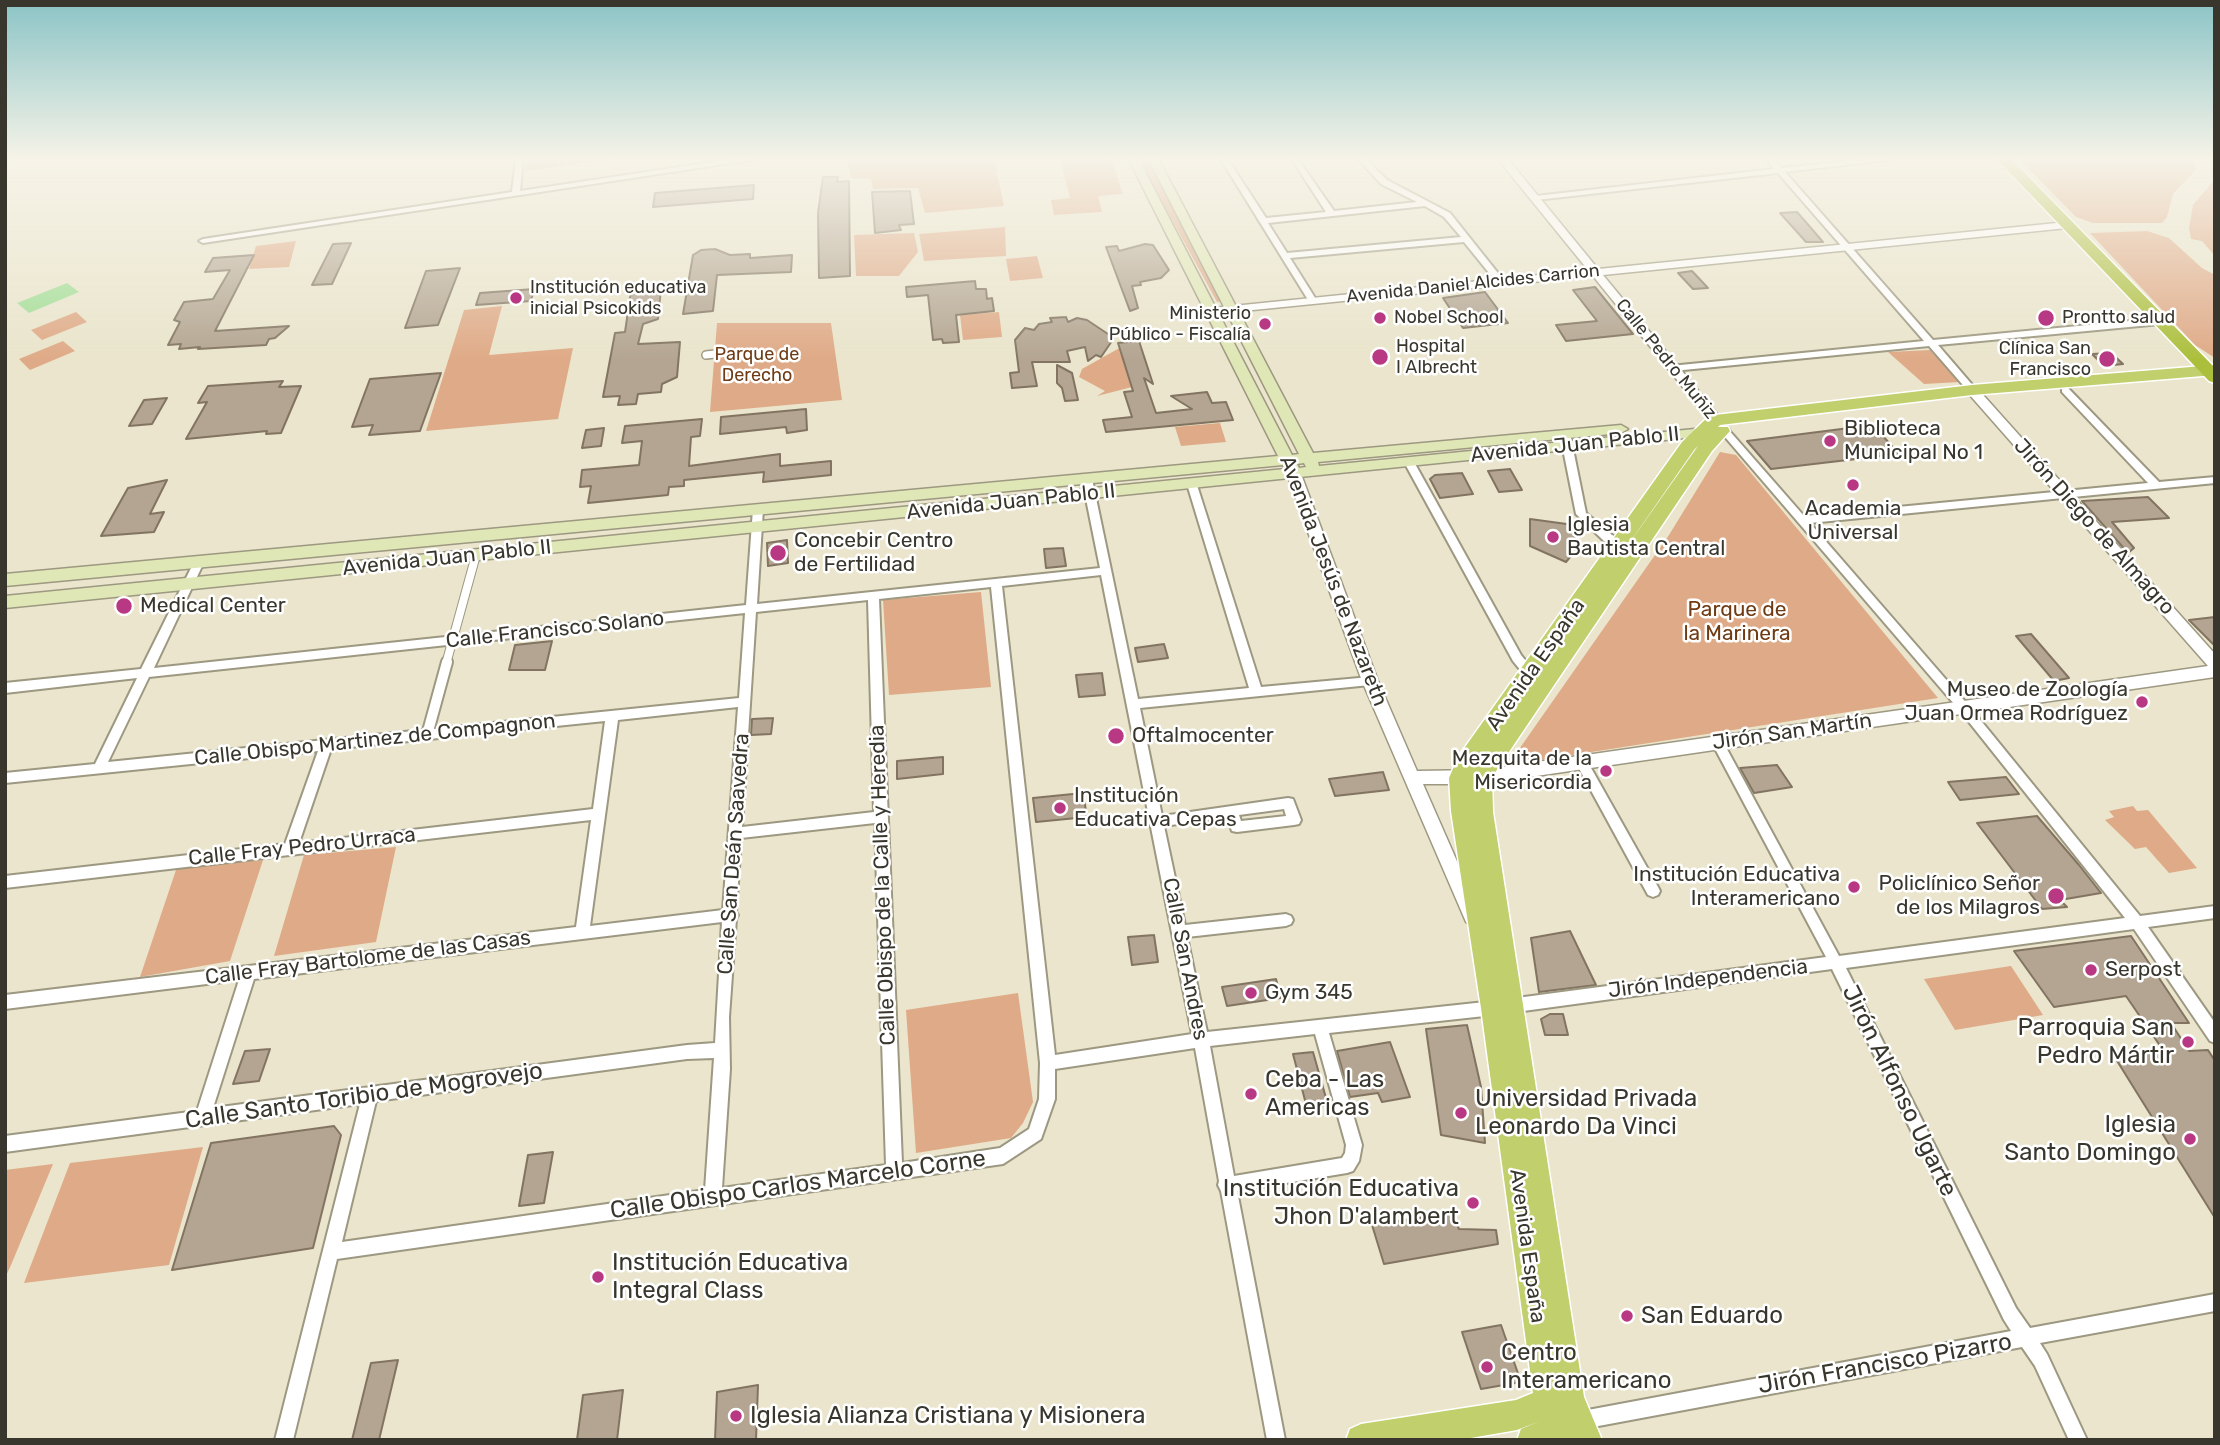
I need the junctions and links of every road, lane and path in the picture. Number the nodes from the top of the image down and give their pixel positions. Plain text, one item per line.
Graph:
1 (307, 225) edge
2 (1168, 225) edge
3 (1188, 225) edge
4 (1265, 225) edge
5 (1456, 225) edge
6 (1558, 225) edge
7 (1829, 225) edge
8 (2061, 226) joint
9 (1468, 239) junction
10 (203, 241) dead end
11 (1846, 245) junction
12 (1284, 256) junction
13 (1595, 271) junction
14 (1501, 282) junction
15 (1313, 301) junction
16 (1231, 309) junction
17 (1213, 311) junction
18 (2161, 321) junction
19 (1931, 343) junction
20 (1673, 368) junction
21 (2213, 374) edge
22 (2065, 390) junction
23 (1976, 394) junction
24 (1719, 425) junction
25 (1699, 432) junction
26 (1566, 440) junction
27 (1514, 445) junction
28 (1409, 462) junction
29 (1311, 465) junction
30 (1291, 467) junction
31 (2215, 480) edge
32 (1192, 484) junction
33 (1089, 486) junction
34 (2157, 486) junction
35 (2066, 496) junction
36 (758, 509) junction
37 (1801, 520) junction
38 (756, 527) junction
39 (480, 536) junction
40 (1628, 548) junction
41 (476, 555) junction
42 (199, 562) junction
43 (1104, 571) junction
44 (5, 580) edge
45 (996, 583) junction
46 (188, 584) junction
47 (873, 596) junction
48 (5, 602) edge
49 (751, 609) junction
50 (452, 641) junction
51 (2215, 664) edge
52 (2215, 671) edge
53 (146, 673) junction
54 (1530, 674) junction
55 (1370, 681) junction
56 (5, 688) edge
57 (1256, 691) junction
58 (745, 702) junction
59 (1133, 704) junction
60 (1965, 709) junction
61 (612, 716) junction
62 (427, 735) junction
63 (1718, 743) junction
64 (327, 744) junction
65 (1582, 763) junction
66 (99, 768) junction
67 (5, 778) edge
68 (1411, 778) junction
69 (1470, 778) junction
70 (1231, 811) dead end
71 (599, 814) junction
72 (881, 817) junction
73 (1157, 822) junction
74 (736, 833) junction
75 (290, 849) junction
76 (5, 881) edge
77 (1653, 891) dead end
78 (2215, 912) edge
79 (731, 915) junction
80 (1286, 920) dead end
81 (2136, 921) junction
82 (1179, 932) junction
83 (582, 933) junction
84 (1481, 936) junction
85 (1836, 963) junction
86 (249, 973) junction
87 (5, 1002) edge
88 (1503, 1006) junction
89 (1320, 1027) junction
90 (2215, 1037) edge
91 (1201, 1040) junction
92 (722, 1050) junction
93 (1048, 1063) junction
94 (370, 1095) junction
95 (202, 1118) junction
96 (5, 1144) edge
97 (894, 1174) junction
98 (1226, 1185) junction
99 (713, 1198) junction
100 (330, 1252) junction
101 (2215, 1302) edge
102 (2026, 1338) junction
103 (1549, 1401) junction
104 (1563, 1434) edge
105 (284, 1440) edge
106 (1276, 1440) edge
107 (1361, 1440) edge
108 (2078, 1440) edge

1 - 10 street
2 - 17 main road, Avenida Jesús de Nazareth
3 - 16 main road, Avenida Jesús de Nazareth
4 - 12 street
5 - 9 street
6 - 13 street, Calle Pedro Muñiz
7 - 11 street
8 - 11 street, Avenida Daniel Alcides Carrion
8 - 18 highway
9 - 12 street
9 - 14 street
11 - 13 street, Avenida Daniel Alcides Carrion
11 - 19 street
12 - 15 street
13 - 14 street, Avenida Daniel Alcides Carrion
13 - 20 street, Calle Pedro Muñiz
14 - 15 street, Avenida Daniel Alcides Carrion
15 - 16 street, Avenida Daniel Alcides Carrion
16 - 17 street, Avenida Daniel Alcides Carrion
16 - 29 main road, Avenida Jesús de Nazareth
17 - 30 main road, Avenida Jesús de Nazareth
18 - 19 street
18 - 21 highway
19 - 20 street
19 - 23 street
20 - 24 street, Calle Pedro Muñiz
21 - 22 main road
21 - 23 main road
22 - 23 main road
22 - 34 street
23 - 24 main road
23 - 35 street, Jirón Diego de Almagro
24 - 25 main road, Avenida España
24 - 26 main road, Avenida Juan Pablo II
24 - 37 street
24 - 40 main road, Avenida España
25 - 26 main road, Avenida Juan Pablo II
25 - 40 main road, Avenida España
26 - 27 main road, Avenida Juan Pablo II
26 - 40 street
27 - 28 main road, Avenida Juan Pablo II
27 - 29 main road, Avenida Juan Pablo II
28 - 29 main road, Avenida Juan Pablo II
28 - 54 street
29 - 30 main road, Avenida Juan Pablo II
30 - 32 main road, Avenida Juan Pablo II
30 - 33 main road, Avenida Juan Pablo II
30 - 55 street, Avenida Jesús de Nazareth
31 - 34 street
32 - 33 main road, Avenida Juan Pablo II
32 - 57 street
33 - 36 main road, Avenida Juan Pablo II
33 - 38 main road, Avenida Juan Pablo II
33 - 43 street, Calle San Andres
34 - 35 street
35 - 37 street
35 - 51 street, Jirón Diego de Almagro
36 - 38 street, Calle San Deán Saavedra
36 - 39 main road, Avenida Juan Pablo II
37 - 60 street
38 - 41 main road, Avenida Juan Pablo II
38 - 49 street, Calle San Deán Saavedra
39 - 41 main road
39 - 42 main road, Avenida Juan Pablo II
40 - 54 main road, Avenida España
40 - 69 main road, Avenida España
41 - 46 main road, Avenida Juan Pablo II
41 - 50 street
42 - 44 main road, Avenida Juan Pablo II
42 - 46 street
43 - 45 street, Calle Francisco Solano
43 - 59 street, Calle San Andres
45 - 47 street, Calle Francisco Solano
45 - 93 street
46 - 48 main road, Avenida Juan Pablo II
46 - 53 street
47 - 49 street, Calle Francisco Solano
47 - 72 street, Calle Obispo de la Calle y Heredia
49 - 50 street, Calle Francisco Solano
49 - 58 street, Calle San Deán Saavedra
50 - 53 street, Calle Francisco Solano
50 - 62 street
52 - 60 street, Jirón San Martín
53 - 56 street, Calle Francisco Solano
53 - 66 street
54 - 69 main road, Avenida España
55 - 57 street
55 - 68 street, Avenida Jesús de Nazareth
57 - 59 street
58 - 61 street, Calle Obispo Martinez de Compagnon
58 - 74 street, Calle San Deán Saavedra
59 - 73 street, Calle San Andres
60 - 63 street, Jirón San Martín
60 - 81 street
61 - 62 street, Calle Obispo Martinez de Compagnon
61 - 71 street
62 - 64 street, Calle Obispo Martinez de Compagnon
63 - 65 street, Jirón San Martín
63 - 85 street, Jirón Alfonso Ugarte
64 - 66 street, Calle Obispo Martinez de Compagnon
64 - 75 street
65 - 69 street, Jirón San Martín
65 - 77 street
66 - 67 street, Calle Obispo Martinez de Compagnon
68 - 69 street, Jirón San Martín
68 - 84 street, Avenida Jesús de Nazareth
69 - 84 main road, Avenida España
69 - 88 main road, Avenida España
70 - 73 street
71 - 75 street, Calle Fray Pedro Urraca
71 - 83 street
72 - 74 street
72 - 97 street, Calle Obispo de la Calle y Heredia
73 - 82 street, Calle San Andres
74 - 79 street, Calle San Deán Saavedra
75 - 76 street, Calle Fray Pedro Urraca
78 - 81 street, Jirón Independencia
79 - 83 street, Calle Fray Bartolome de las Casas
79 - 92 street, Calle San Deán Saavedra
80 - 82 street
81 - 85 street, Jirón Independencia
81 - 90 street
82 - 91 street, Calle San Andres
83 - 86 street, Calle Fray Bartolome de las Casas
84 - 88 main road, Avenida España
85 - 88 street, Jirón Independencia
85 - 102 street, Jirón Alfonso Ugarte
86 - 87 street, Calle Fray Bartolome de las Casas
86 - 95 street
88 - 89 street, Jirón Independencia
88 - 103 main road, Avenida España
88 - 104 main road, Avenida España
89 - 91 street, Jirón Independencia
89 - 98 street
91 - 93 street
91 - 98 street, Calle San Andres
92 - 94 street, Calle Santo Toribio de Mogrovejo
92 - 99 street, Calle San Deán Saavedra
93 - 97 street, Calle Obispo Carlos Marcelo Corne
94 - 95 street, Calle Santo Toribio de Mogrovejo
94 - 100 street
95 - 96 street, Calle Santo Toribio de Mogrovejo
97 - 99 street, Calle Obispo Carlos Marcelo Corne
98 - 106 street, Calle San Andres
99 - 100 street, Calle Obispo Carlos Marcelo Corne
100 - 105 street
101 - 102 street, Jirón Francisco Pizarro
102 - 104 street, Jirón Francisco Pizarro
102 - 108 street, Jirón Alfonso Ugarte
103 - 104 main road, Avenida España
103 - 107 main road

